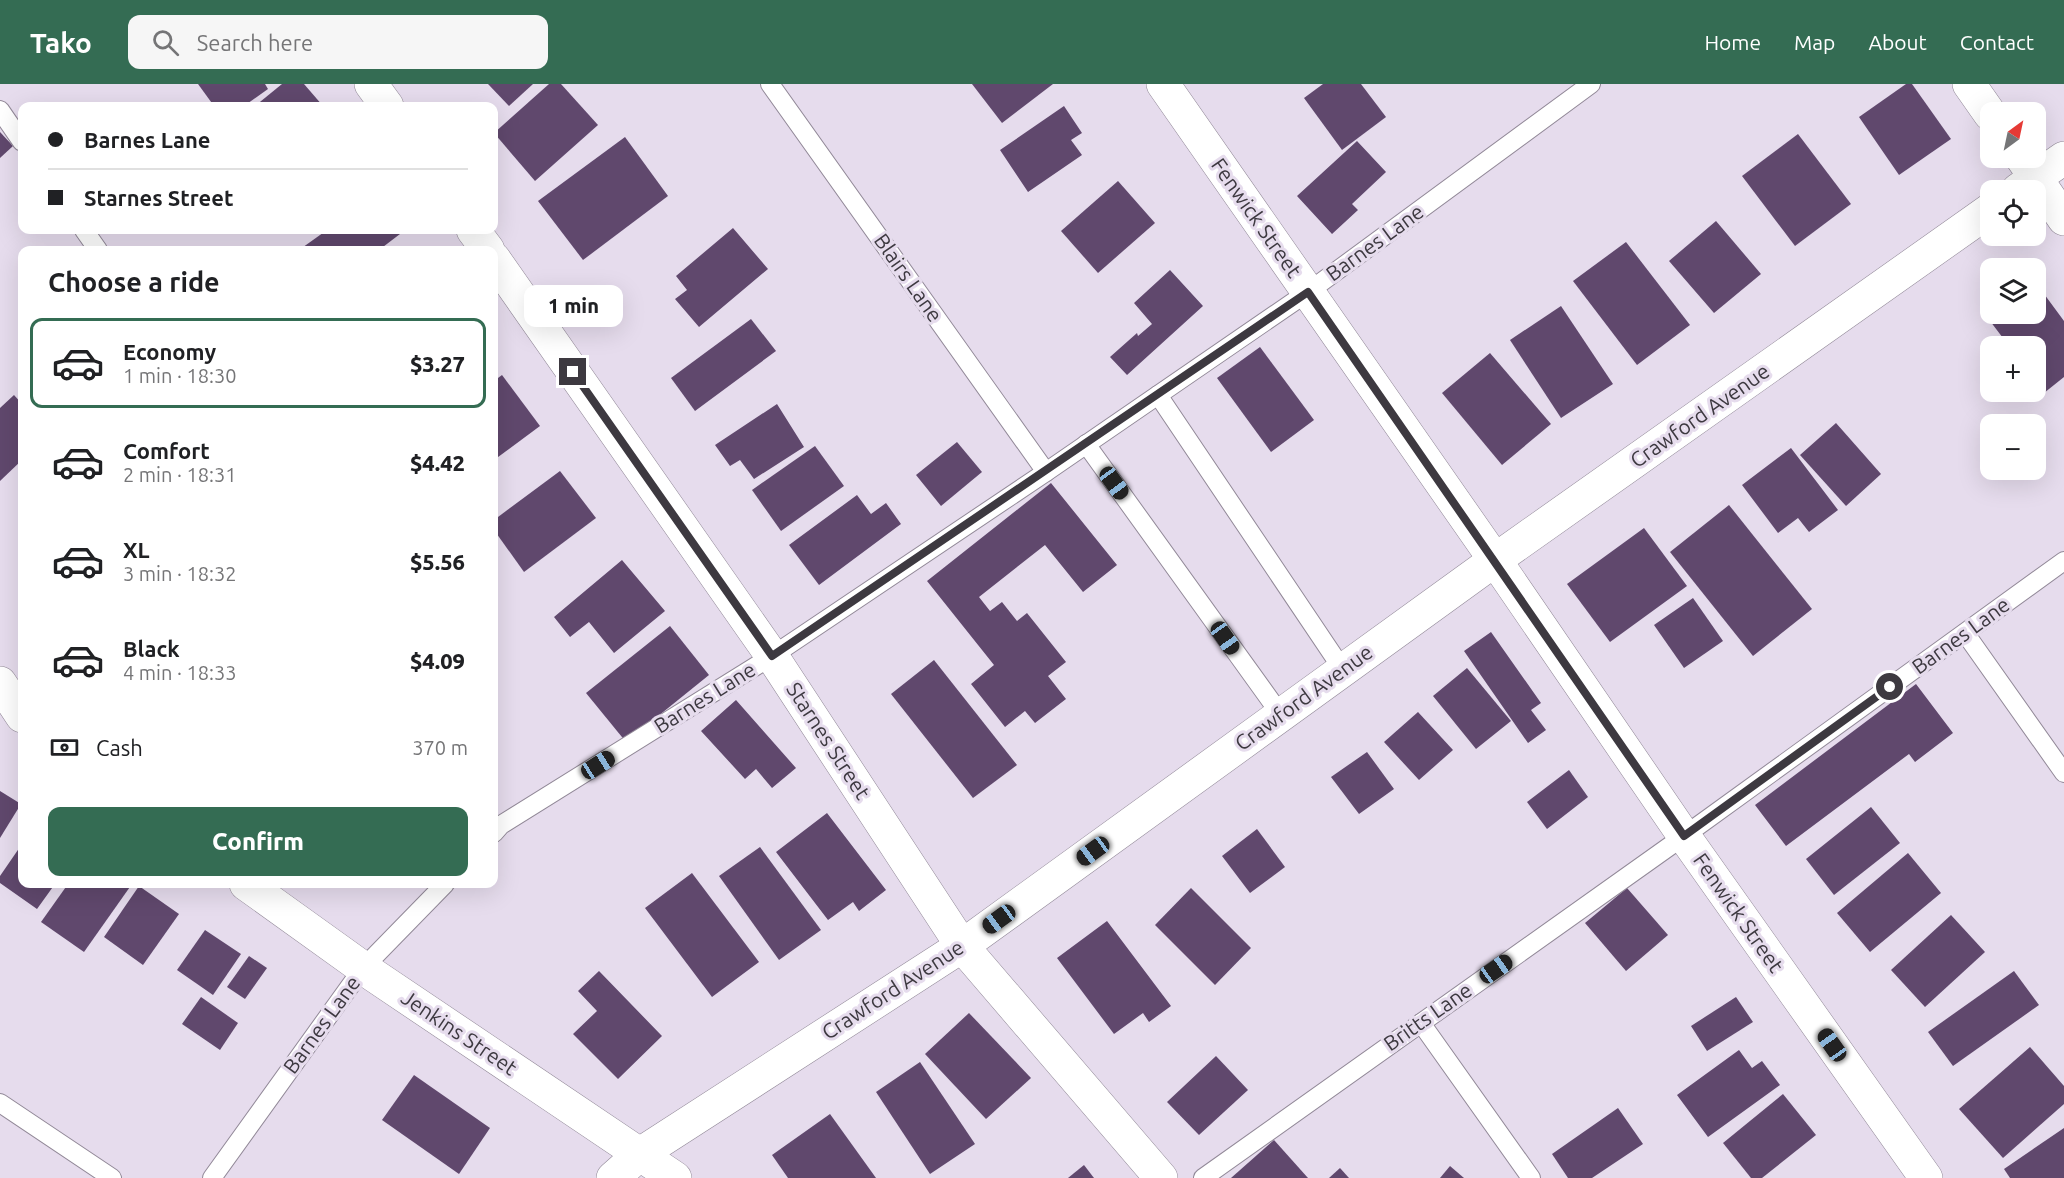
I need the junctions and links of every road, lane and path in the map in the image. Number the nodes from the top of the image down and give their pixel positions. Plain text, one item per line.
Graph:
1 (371, 84) edge
2 (770, 84) edge
3 (1163, 84) edge
4 (1591, 84) edge
5 (1970, 84) edge
6 (384, 102) edge
7 (1982, 102) edge
8 (0, 110) edge
9 (18, 136) edge
10 (2064, 158) edge
11 (2025, 175) edge
12 (1980, 217) edge
13 (2064, 219) edge
14 (498, 265) edge
15 (1308, 292) junction
16 (1158, 395) junction
17 (1086, 444) junction
18 (1046, 472) junction
19 (1495, 560) junction
20 (2064, 561) edge
21 (1965, 633) junction
22 (772, 656) junction
23 (1343, 670) junction
24 (0, 683) edge
25 (0, 705) edge
26 (18, 712) edge
27 (1281, 715) junction
28 (18, 716) edge
29 (2064, 773) edge
30 (498, 823) edge
31 (1684, 836) junction
32 (252, 888) edge
33 (441, 888) edge
34 (962, 946) junction
35 (363, 968) junction
36 (1420, 1023) junction
37 (0, 1103) edge
38 (640, 1154) junction
39 (104, 1176) edge
40 (212, 1178) edge
41 (613, 1178) edge
42 (675, 1178) edge
43 (1161, 1178) edge
44 (1203, 1178) edge
45 (1531, 1178) edge
46 (1926, 1178) edge

1 - 6 street
2 - 18 lane, Blairs Lane
3 - 15 street, Fenwick Street
4 - 15 lane, Barnes Lane
5 - 7 street
8 - 9 lane
10 - 11 street
11 - 13 street
12 - 19 street, Crawford Avenue
14 - 22 street, Starnes Street
15 - 16 lane, Barnes Lane
15 - 19 street, Fenwick Street
16 - 17 lane, Barnes Lane
16 - 23 lane
17 - 18 lane, Barnes Lane
17 - 27 lane
18 - 22 lane, Barnes Lane
19 - 23 street, Crawford Avenue
19 - 31 street, Fenwick Street
20 - 21 lane, Barnes Lane
21 - 29 lane
21 - 31 lane, Barnes Lane
22 - 30 lane, Barnes Lane
22 - 34 street, Starnes Street
23 - 27 street, Crawford Avenue
24 - 26 street
25 - 28 street
27 - 34 street, Crawford Avenue
31 - 36 lane, Britts Lane
31 - 46 street, Fenwick Street
32 - 35 street, Jenkins Street
33 - 35 lane, Barnes Lane
34 - 38 street, Crawford Avenue
34 - 43 street, Starnes Street
35 - 38 street, Jenkins Street
35 - 40 lane, Barnes Lane
36 - 44 lane, Britts Lane
36 - 45 lane
37 - 39 lane
38 - 41 street, Crawford Avenue
38 - 42 street, Jenkins Street

